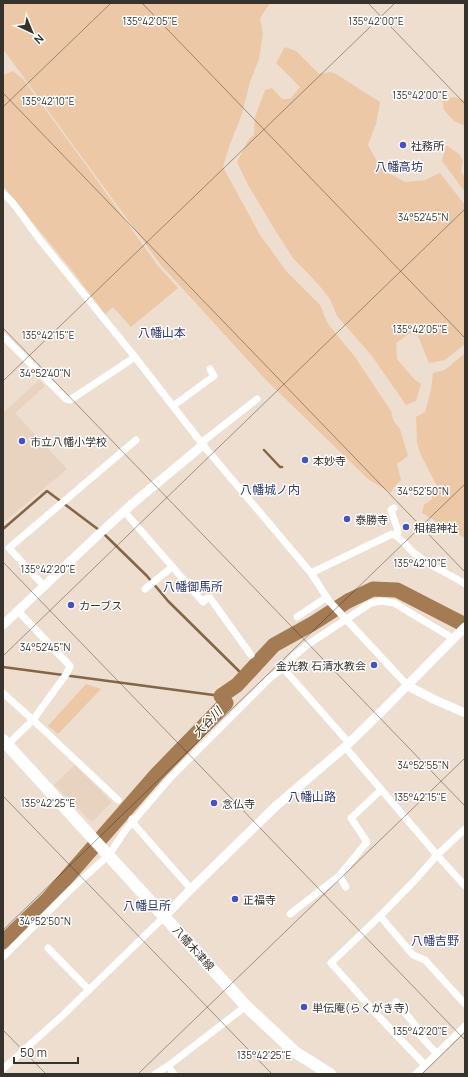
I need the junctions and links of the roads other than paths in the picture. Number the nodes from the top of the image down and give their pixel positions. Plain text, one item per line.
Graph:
1 (3, 193) edge
2 (3, 336) edge
3 (135, 357) junction
4 (210, 369) dead end
5 (257, 399) dead end
6 (173, 406) junction
7 (136, 440) dead end
8 (202, 444) junction
9 (394, 508) dead end
10 (124, 511) junction
11 (397, 536) junction
12 (172, 567) junction
13 (311, 573) junction
14 (465, 584) edge
15 (150, 585) dead end
16 (44, 586) junction
17 (328, 599) junction
18 (18, 611) junction
19 (297, 617) dead end
20 (346, 619) junction
21 (3, 626) edge
22 (465, 627) edge
23 (455, 637) junction
24 (251, 655) dead end
25 (283, 668) junction
26 (408, 686) junction
27 (3, 693) edge
28 (465, 713) edge
29 (33, 720) junction
30 (5, 742) edge
31 (347, 745) junction
32 (381, 790) junction
33 (118, 802) dead end
34 (132, 820) junction
35 (465, 829) edge
36 (107, 853) junction
37 (437, 855) junction
38 (338, 876) junction
39 (465, 886) edge
40 (346, 887) dead end
41 (191, 889) junction
42 (290, 914) dead end
43 (165, 916) junction
44 (380, 916) junction
45 (48, 948) dead end
46 (3, 957) edge
47 (89, 990) junction
48 (396, 1002) dead end
49 (465, 1004) edge
50 (246, 1006) junction
51 (465, 1026) edge
52 (437, 1054) junction
53 (425, 1065) junction
54 (168, 1066) junction
55 (3, 1069) edge
56 (155, 1074) edge
57 (174, 1074) edge
58 (330, 1074) edge
59 (416, 1074) edge

1 - 3 street
2 - 3 street
3 - 6 street
4 - 6 street
5 - 8 street
6 - 8 street
7 - 16 street
8 - 10 street
8 - 13 street
9 - 11 street
10 - 12 street
10 - 16 street
11 - 13 street
11 - 14 street
12 - 15 street
12 - 24 street
13 - 17 street
16 - 18 street
17 - 19 street
17 - 20 street
18 - 21 street
18 - 29 street
20 - 23 street
20 - 25 street
20 - 26 street
22 - 23 street
23 - 26 street
25 - 31 street
25 - 34 street
26 - 28 street
26 - 31 street
27 - 29 street
29 - 30 street
29 - 33 street
30 - 36 main road, 八幡木津線
31 - 32 street
31 - 41 street
32 - 37 street
32 - 38 street
34 - 36 street
34 - 41 street
35 - 37 street
36 - 43 main road, 八幡木津線
36 - 46 street
37 - 39 street
37 - 44 street
38 - 40 street
38 - 42 street
41 - 43 street
43 - 47 street
43 - 50 main road, 八幡木津線
44 - 49 street
44 - 53 street
45 - 47 street
47 - 55 street
48 - 52 street
50 - 54 street
50 - 58 main road, 八幡木津線
51 - 52 street
52 - 53 street
53 - 59 street
54 - 56 street
54 - 57 street

